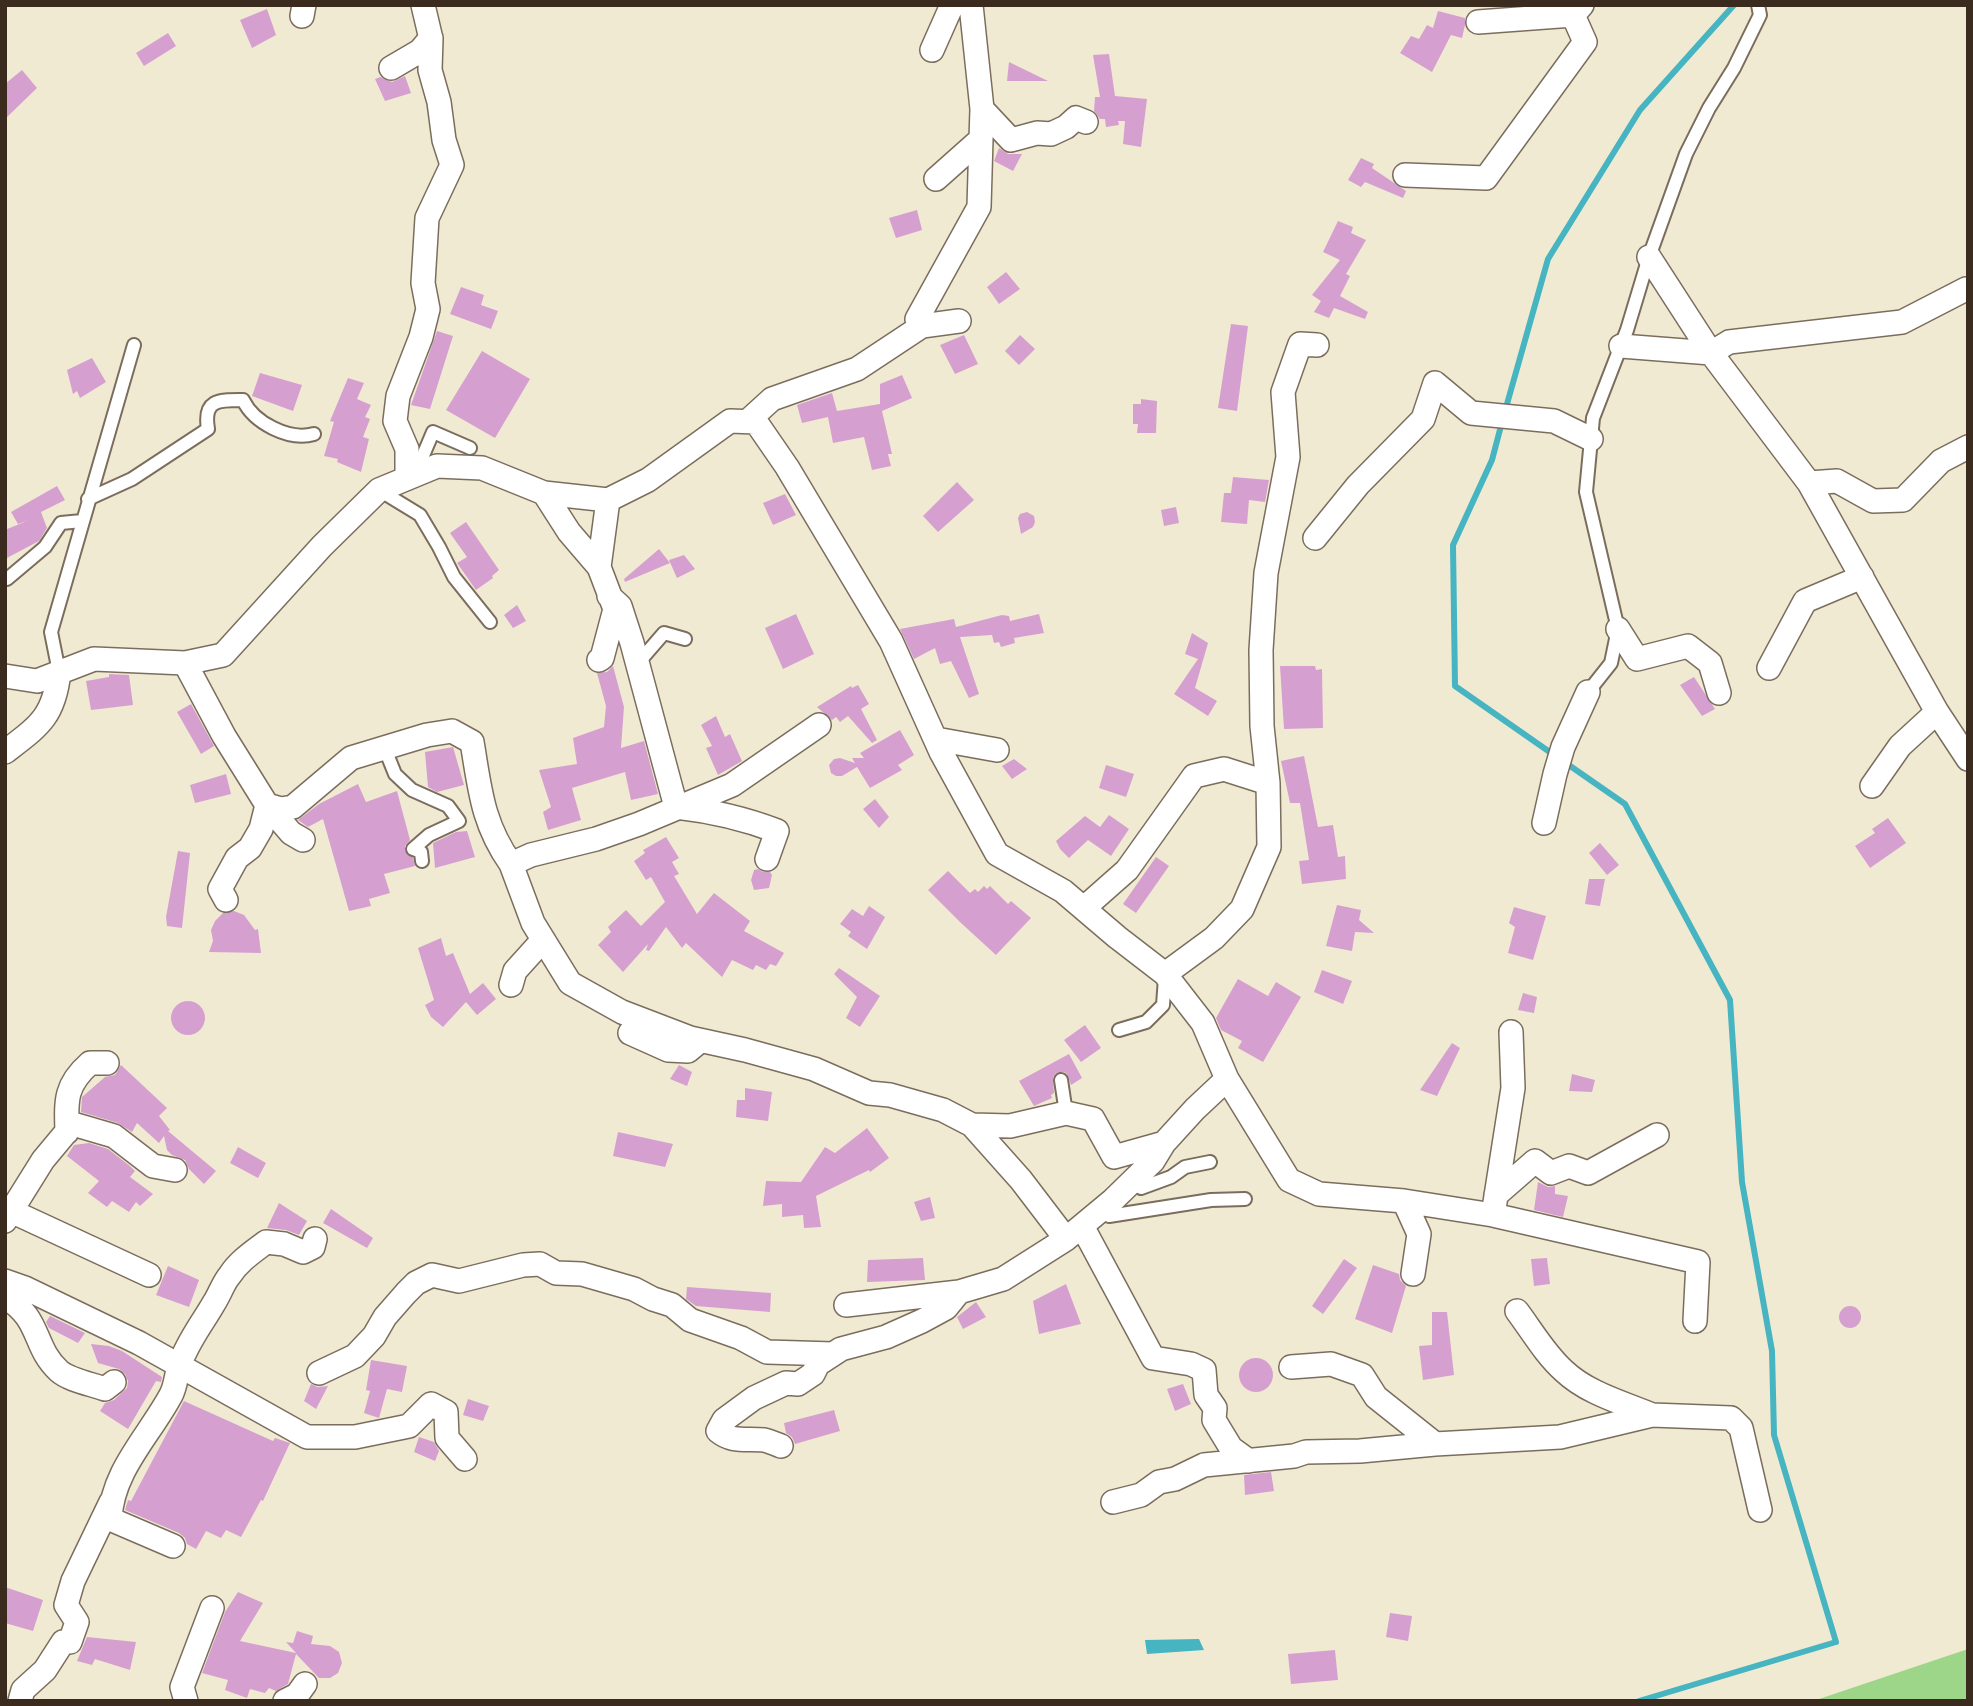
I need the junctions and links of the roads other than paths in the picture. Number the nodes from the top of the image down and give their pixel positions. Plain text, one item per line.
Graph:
1 (423, 5) edge
2 (952, 5) edge
3 (971, 5) edge
4 (1758, 5) edge
5 (1578, 10) edge
6 (1478, 22) dead end
7 (431, 38) junction
8 (932, 50) dead end
9 (391, 68) dead end
10 (982, 109) junction
11 (1086, 122) dead end
12 (981, 139) junction
13 (1405, 175) dead end
14 (936, 179) dead end
15 (1649, 257) junction
16 (1966, 289) dead end
17 (917, 319) dead end
18 (958, 321) dead end
19 (134, 345) dead end
20 (1317, 345) dead end
21 (1621, 346) junction
22 (1711, 353) junction
23 (750, 419) dead end
24 (314, 433) dead end
25 (1591, 439) junction
26 (470, 447) dead end
27 (1968, 447) edge
28 (407, 478) junction
29 (1809, 483) junction
30 (379, 490) junction
31 (544, 493) junction
32 (88, 499) junction
33 (608, 500) junction
34 (82, 521) junction
35 (1315, 538) dead end
36 (599, 567) junction
37 (1862, 577) junction
38 (7, 579) edge
39 (609, 596) junction
40 (490, 622) dead end
41 (1618, 629) junction
42 (685, 639) dead end
43 (599, 660) dead end
44 (185, 663) junction
45 (638, 663) junction
46 (1769, 668) dead end
47 (59, 672) junction
48 (5, 676) edge
49 (1588, 692) joint
50 (1719, 693) dead end
51 (1937, 712) junction
52 (820, 725) dead end
53 (936, 739) junction
54 (385, 749) junction
55 (997, 750) dead end
56 (5, 752) edge
57 (1968, 759) edge
58 (1268, 783) junction
59 (1872, 786) dead end
60 (267, 805) junction
61 (676, 807) junction
62 (1544, 823) dead end
63 (303, 841) dead end
64 (768, 859) dead end
65 (422, 861) dead end
66 (511, 864) junction
67 (226, 900) dead end
68 (1084, 908) junction
69 (543, 940) junction
70 (1166, 974) junction
71 (511, 985) dead end
72 (1119, 1030) dead end
73 (1511, 1032) dead end
74 (630, 1033) dead end
75 (701, 1041) junction
76 (107, 1063) dead end
77 (1227, 1079) junction
78 (1061, 1080) dead end
79 (1066, 1112) junction
80 (972, 1125) junction
81 (67, 1132) junction
82 (1657, 1135) dead end
83 (1164, 1143) junction
84 (1210, 1162) dead end
85 (175, 1170) dead end
86 (1131, 1183) junction
87 (1245, 1199) dead end
88 (1404, 1201) junction
89 (1494, 1205) junction
90 (8, 1216) edge
91 (1083, 1225) junction
92 (316, 1238) dead end
93 (1413, 1274) dead end
94 (149, 1275) dead end
95 (5, 1280) edge
96 (959, 1292) junction
97 (5, 1297) edge
98 (846, 1305) dead end
99 (1517, 1311) dead end
100 (1695, 1321) dead end
101 (834, 1354) junction
102 (179, 1366) junction
103 (1291, 1367) dead end
104 (319, 1373) dead end
105 (114, 1382) dead end
106 (1652, 1415) junction
107 (1435, 1444) junction
108 (781, 1446) dead end
109 (465, 1459) dead end
110 (1249, 1461) junction
111 (111, 1502) junction
112 (1113, 1502) dead end
113 (1759, 1510) dead end
114 (173, 1546) dead end
115 (212, 1608) dead end
116 (305, 1684) dead end
117 (20, 1701) edge
118 (186, 1701) edge
119 (285, 1701) edge

1 - 7 street
2 - 8 street
3 - 10 street
4 - 15 lane
5 - 6 street
5 - 13 street
7 - 9 street
7 - 28 street
10 - 11 street
10 - 12 street
12 - 14 street
12 - 17 street
15 - 21 lane
15 - 22 street
16 - 22 street
18 - 23 street
19 - 32 lane
20 - 58 street
21 - 22 street
21 - 25 lane
22 - 29 street
24 - 32 lane
25 - 35 street
25 - 41 lane
26 - 28 lane
27 - 29 street
28 - 30 street
28 - 31 street
29 - 37 street
30 - 40 lane
30 - 44 street
31 - 33 street
31 - 36 street
32 - 34 lane
33 - 36 street
33 - 53 street
34 - 38 lane
34 - 47 lane
36 - 39 street
37 - 46 street
37 - 51 street
39 - 43 street
39 - 45 street
41 - 49 lane
41 - 50 street
42 - 45 lane
44 - 47 street
44 - 60 street
45 - 61 street
47 - 48 street
47 - 56 street
49 - 62 street
51 - 57 street
51 - 59 street
52 - 61 street
53 - 55 street
53 - 68 street
54 - 60 street
54 - 65 lane
54 - 66 street
58 - 68 street
58 - 70 street
60 - 63 street
60 - 67 street
61 - 64 street
61 - 66 street
66 - 69 street
68 - 70 street
69 - 71 street
69 - 75 street
70 - 72 lane
70 - 77 street
73 - 89 street
74 - 75 street
75 - 80 street
76 - 81 street
77 - 83 street
77 - 88 street
78 - 79 lane
79 - 80 street
79 - 83 street
80 - 91 street
81 - 85 street
81 - 90 street
82 - 89 street
83 - 86 street
84 - 86 lane
86 - 91 street
87 - 91 lane
88 - 89 street
88 - 93 street
89 - 100 street
90 - 94 street
91 - 96 street
91 - 110 street
92 - 102 street
95 - 102 street
96 - 98 street
96 - 101 street
97 - 105 street
99 - 106 street
101 - 104 street
101 - 108 street
102 - 109 street
102 - 111 street
103 - 107 street
106 - 107 street
106 - 113 street
107 - 110 street
110 - 112 street
111 - 114 street
111 - 117 street
115 - 118 street
116 - 119 street

